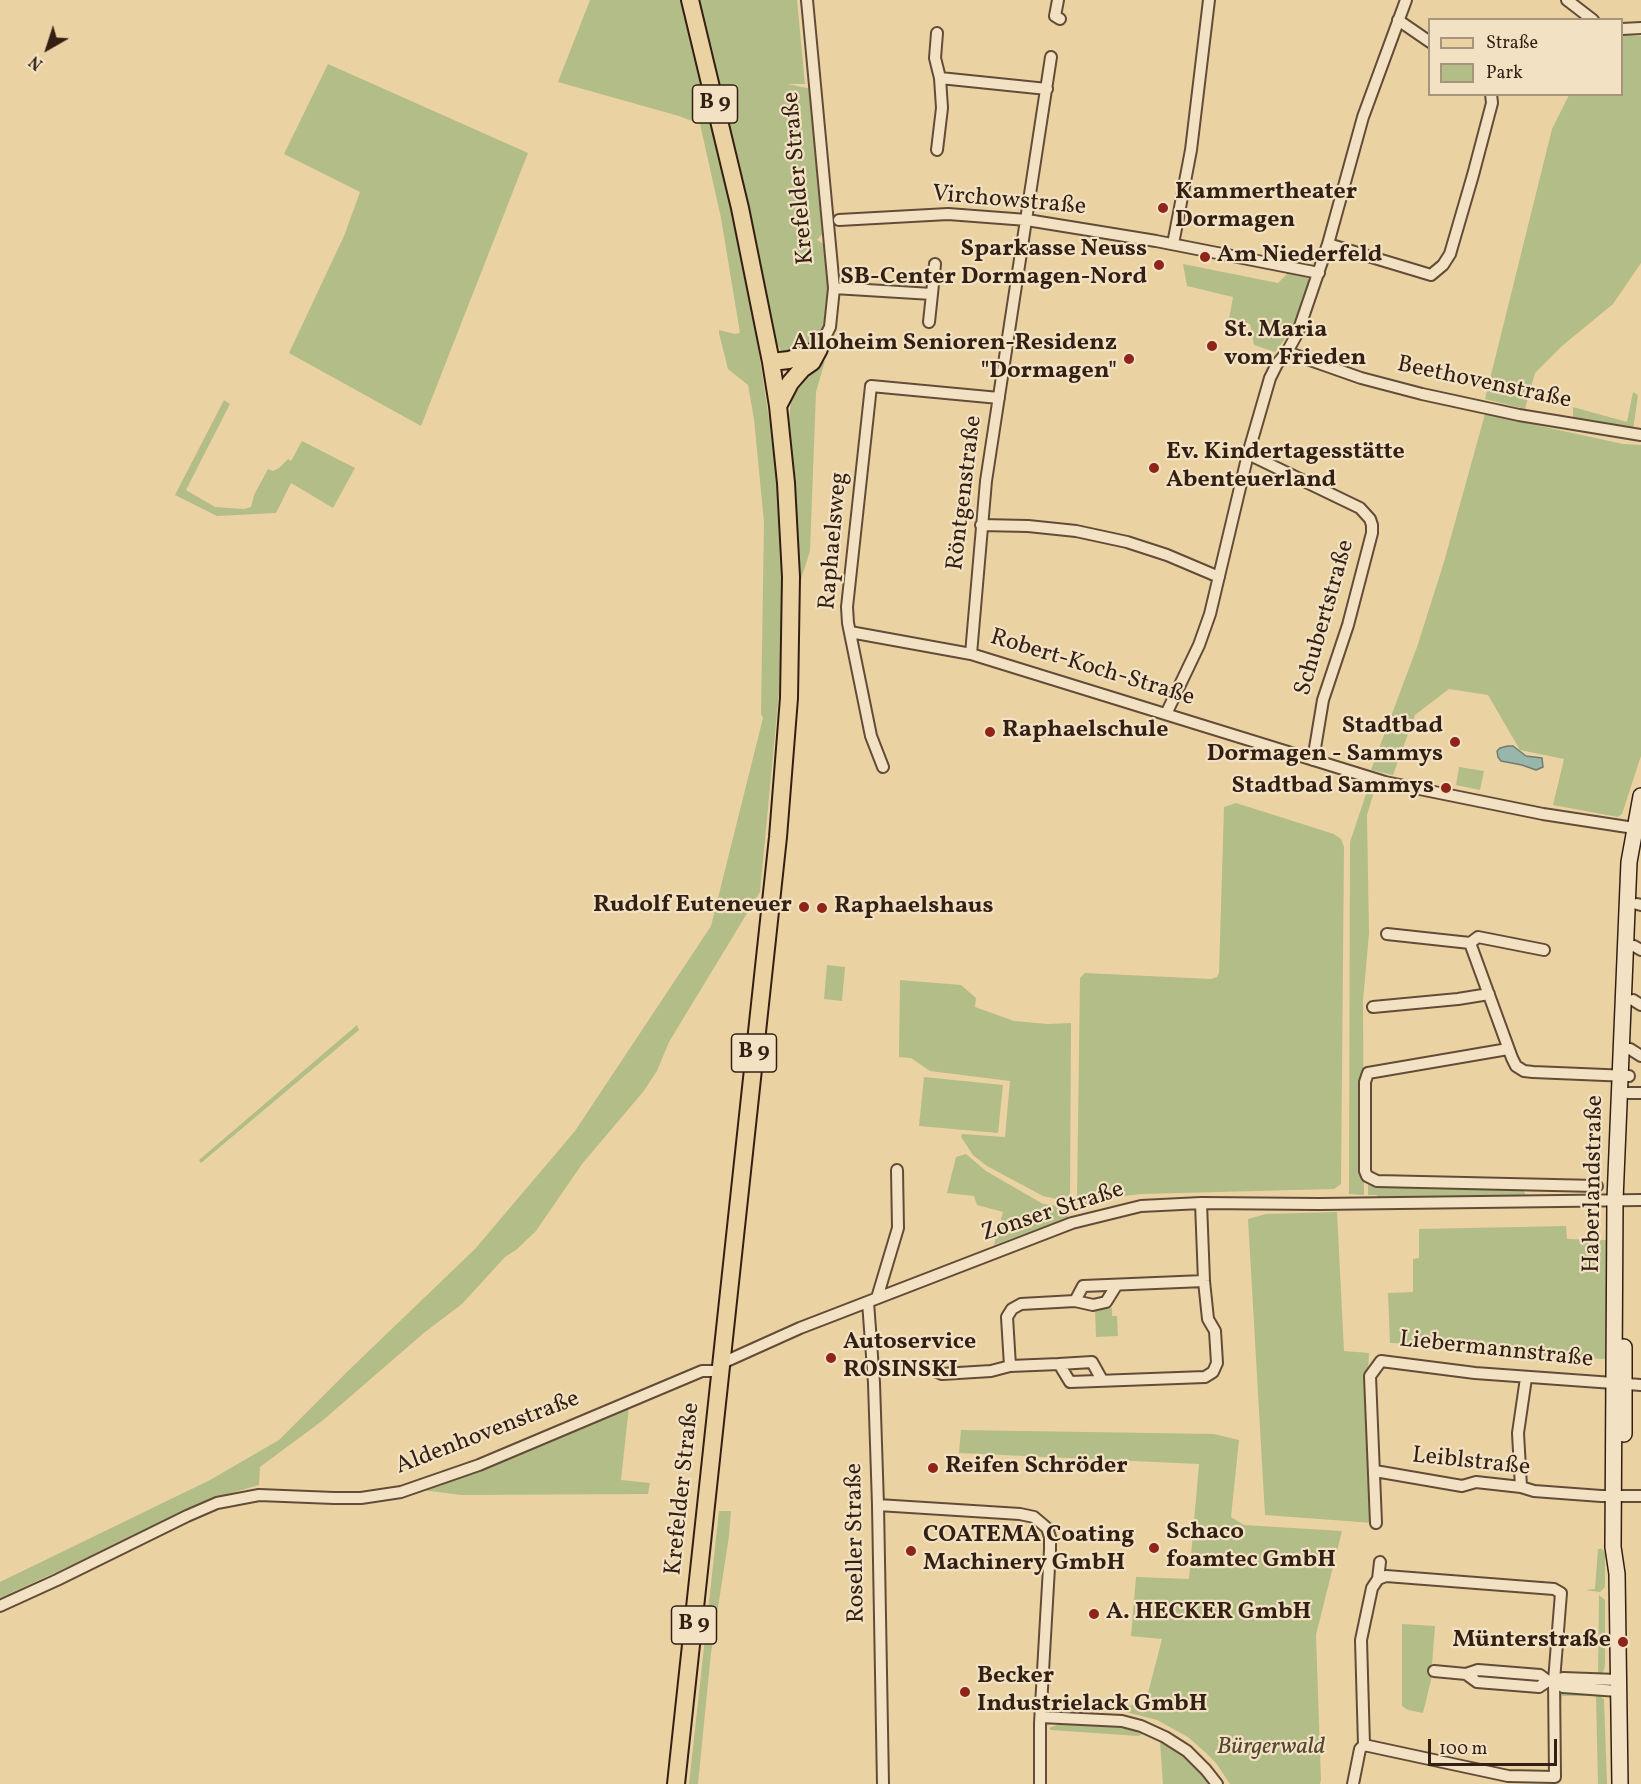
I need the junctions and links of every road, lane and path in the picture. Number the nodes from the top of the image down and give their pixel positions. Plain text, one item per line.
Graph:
1 (690, 0) edge
2 (807, 0) edge
3 (1058, 0) edge
4 (1209, 0) edge
5 (1406, 0) edge
6 (1568, 0) edge
7 (1590, 18) edge
8 (1060, 19) dead end
9 (1398, 20) junction
10 (1641, 28) edge
11 (1623, 29) edge
12 (937, 33) dead end
13 (1428, 41) edge
14 (1051, 57) dead end
15 (940, 78) junction
16 (1047, 89) junction
17 (1491, 96) edge
18 (937, 150) dead end
19 (839, 220) dead end
20 (1027, 220) junction
21 (1173, 244) junction
22 (1328, 244) junction
23 (935, 264) dead end
24 (1319, 273) junction
25 (834, 288) junction
26 (932, 294) junction
27 (929, 322) dead end
28 (819, 349) junction
29 (1287, 352) junction
30 (772, 367) junction
31 (802, 369) junction
32 (999, 398) junction
33 (778, 406) junction
34 (1641, 435) edge
35 (1248, 454) junction
36 (981, 525) junction
37 (1219, 577) junction
38 (850, 632) junction
39 (971, 654) junction
40 (1166, 714) junction
41 (1313, 760) junction
42 (883, 768) dead end
43 (1641, 796) edge
44 (1637, 829) edge
45 (1641, 842) edge
46 (1639, 904) edge
47 (1387, 934) dead end
48 (1470, 943) junction
49 (1638, 948) edge
50 (1544, 950) dead end
51 (1489, 994) junction
52 (1637, 1003) edge
53 (1373, 1007) dead end
54 (1508, 1049) junction
55 (1636, 1053) edge
56 (1624, 1075) junction
57 (1635, 1093) edge
58 (897, 1170) dead end
59 (1528, 1185) junction
60 (1597, 1186) dead end
61 (1528, 1200) junction
62 (1620, 1200) junction
63 (1641, 1200) edge
64 (1201, 1203) junction
65 (1204, 1281) junction
66 (1116, 1286) junction
67 (872, 1300) junction
68 (1075, 1301) junction
69 (1059, 1364) junction
70 (1010, 1366) junction
71 (720, 1367) junction
72 (933, 1370) dead end
73 (1526, 1378) junction
74 (1102, 1380) junction
75 (1619, 1383) junction
76 (1641, 1385) edge
77 (1375, 1471) junction
78 (1521, 1487) junction
79 (1618, 1495) junction
80 (1641, 1496) edge
81 (878, 1505) junction
82 (1376, 1522) dead end
83 (1380, 1562) dead end
84 (1378, 1580) junction
85 (0, 1606) edge
86 (1434, 1671) dead end
87 (1551, 1681) junction
88 (1617, 1685) junction
89 (1041, 1717) junction
90 (1364, 1744) junction
91 (676, 1784) edge
92 (883, 1784) edge
93 (1040, 1784) edge
94 (1216, 1784) edge
95 (1353, 1784) edge
96 (1620, 1784) edge

1 - 30 main road, B 9
2 - 25 street, Krefelder Straße
3 - 8 street
4 - 21 street
5 - 9 street
6 - 7 street
9 - 13 street
9 - 22 street
10 - 11 street
12 - 15 street
14 - 16 street, Röntgenstraße
15 - 16 street
15 - 18 street
16 - 20 street, Röntgenstraße
17 - 22 street
19 - 20 street, Virchowstraße
20 - 21 street, Virchowstraße
20 - 32 street, Röntgenstraße
21 - 24 street
22 - 24 street
23 - 26 street
24 - 29 street
25 - 26 street
25 - 28 street, Krefelder Straße
26 - 27 street
28 - 30 main road
28 - 31 main road
29 - 34 street, Beethovenstraße
29 - 35 street
30 - 31 main road
30 - 33 main road, B 9
31 - 33 main road
32 - 36 street, Röntgenstraße
32 - 38 street, Raphaelsweg
33 - 71 main road, Krefelder Straße / B 9
35 - 37 street
35 - 41 street, Schubertstraße
36 - 37 street
36 - 39 street, Röntgenstraße
37 - 40 street
38 - 39 street, Robert-Koch-Straße
38 - 42 street, Raphaelsweg
39 - 40 street, Robert-Koch-Straße
40 - 41 street, Robert-Koch-Straße
41 - 44 street, Robert-Koch-Straße
43 - 44 street, Haberlandstraße
44 - 56 street, Haberlandstraße
45 - 46 street, Haberlandstraße
46 - 49 street, Haberlandstraße
47 - 48 street
48 - 50 street
48 - 51 street
49 - 52 street, Haberlandstraße
51 - 53 street
51 - 54 street
52 - 55 street, Haberlandstraße
54 - 56 street
54 - 59 street
55 - 56 street, Haberlandstraße
56 - 57 street, Haberlandstraße
56 - 62 street, Haberlandstraße
57 - 62 street, Haberlandstraße
58 - 67 street
59 - 60 street
59 - 61 street
61 - 62 street, Zonser Straße
61 - 64 street, Zonser Straße
62 - 63 street, Zonser Straße
62 - 75 street, Haberlandstraße
64 - 65 street
64 - 67 street, Zonser Straße
65 - 66 street
65 - 74 street
66 - 68 street
66 - 68 street
67 - 71 street, Zonser Straße
67 - 81 street, Roseller Straße
68 - 70 street
69 - 70 street
69 - 74 street
69 - 74 street
70 - 72 street
71 - 85 street, Aldenhovenstraße
71 - 91 main road, Krefelder Straße / B 9
73 - 75 street, Liebermannstraße
73 - 77 street, Liebermannstraße
73 - 78 street
75 - 76 street, Liebermannstraße
75 - 79 street, Haberlandstraße
77 - 78 street, Leiblstraße
77 - 82 street, Leiblstraße
78 - 79 street, Leiblstraße
79 - 80 street, Leiblstraße
79 - 88 street, Haberlandstraße
81 - 89 street
81 - 92 street, Roseller Straße
83 - 84 street
84 - 87 street
84 - 90 street
86 - 87 street
87 - 88 street
87 - 90 street
88 - 96 street, Haberlandstraße
89 - 93 street
89 - 94 street
90 - 95 street

